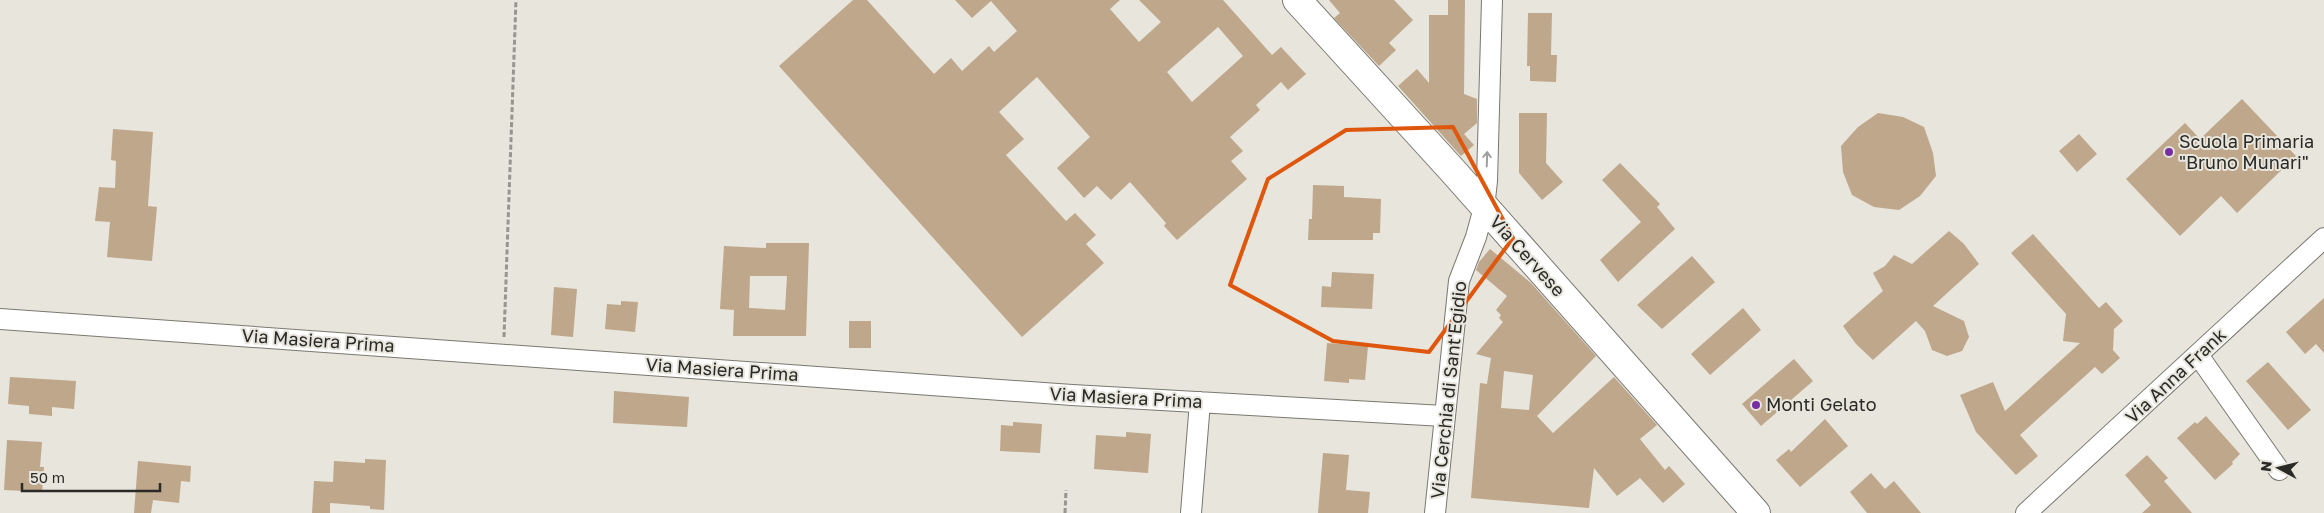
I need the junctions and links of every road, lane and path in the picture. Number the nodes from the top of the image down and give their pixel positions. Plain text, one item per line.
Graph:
1 (516, 0) edge
2 (1296, 0) edge
3 (1492, 0) edge
4 (1484, 208) junction
5 (2324, 238) edge
6 (0, 319) edge
7 (503, 355) junction
8 (2198, 356) junction
9 (1200, 402) junction
10 (1444, 416) junction
11 (2279, 470) dead end
12 (1066, 490) dead end
13 (1065, 513) edge
14 (1191, 513) edge
15 (1435, 513) edge
16 (1756, 513) edge
17 (2026, 513) edge

1 - 7 path
2 - 4 main road, Via Cervese
4 -> 3 street, Via Cerchia di Sant'Egidio
4 - 10 street, Via Cerchia di Sant'Egidio
4 - 16 main road, Via Cervese
5 - 8 street, Via Anna Frank
6 - 7 street, Via Masiera Prima
7 - 9 street, Via Masiera Prima
8 - 11 street
8 - 17 street, Via Anna Frank
9 - 10 street, Via Masiera Prima
9 - 14 street
10 - 15 street, Via Cerchia di Sant'Egidio
12 - 13 path

